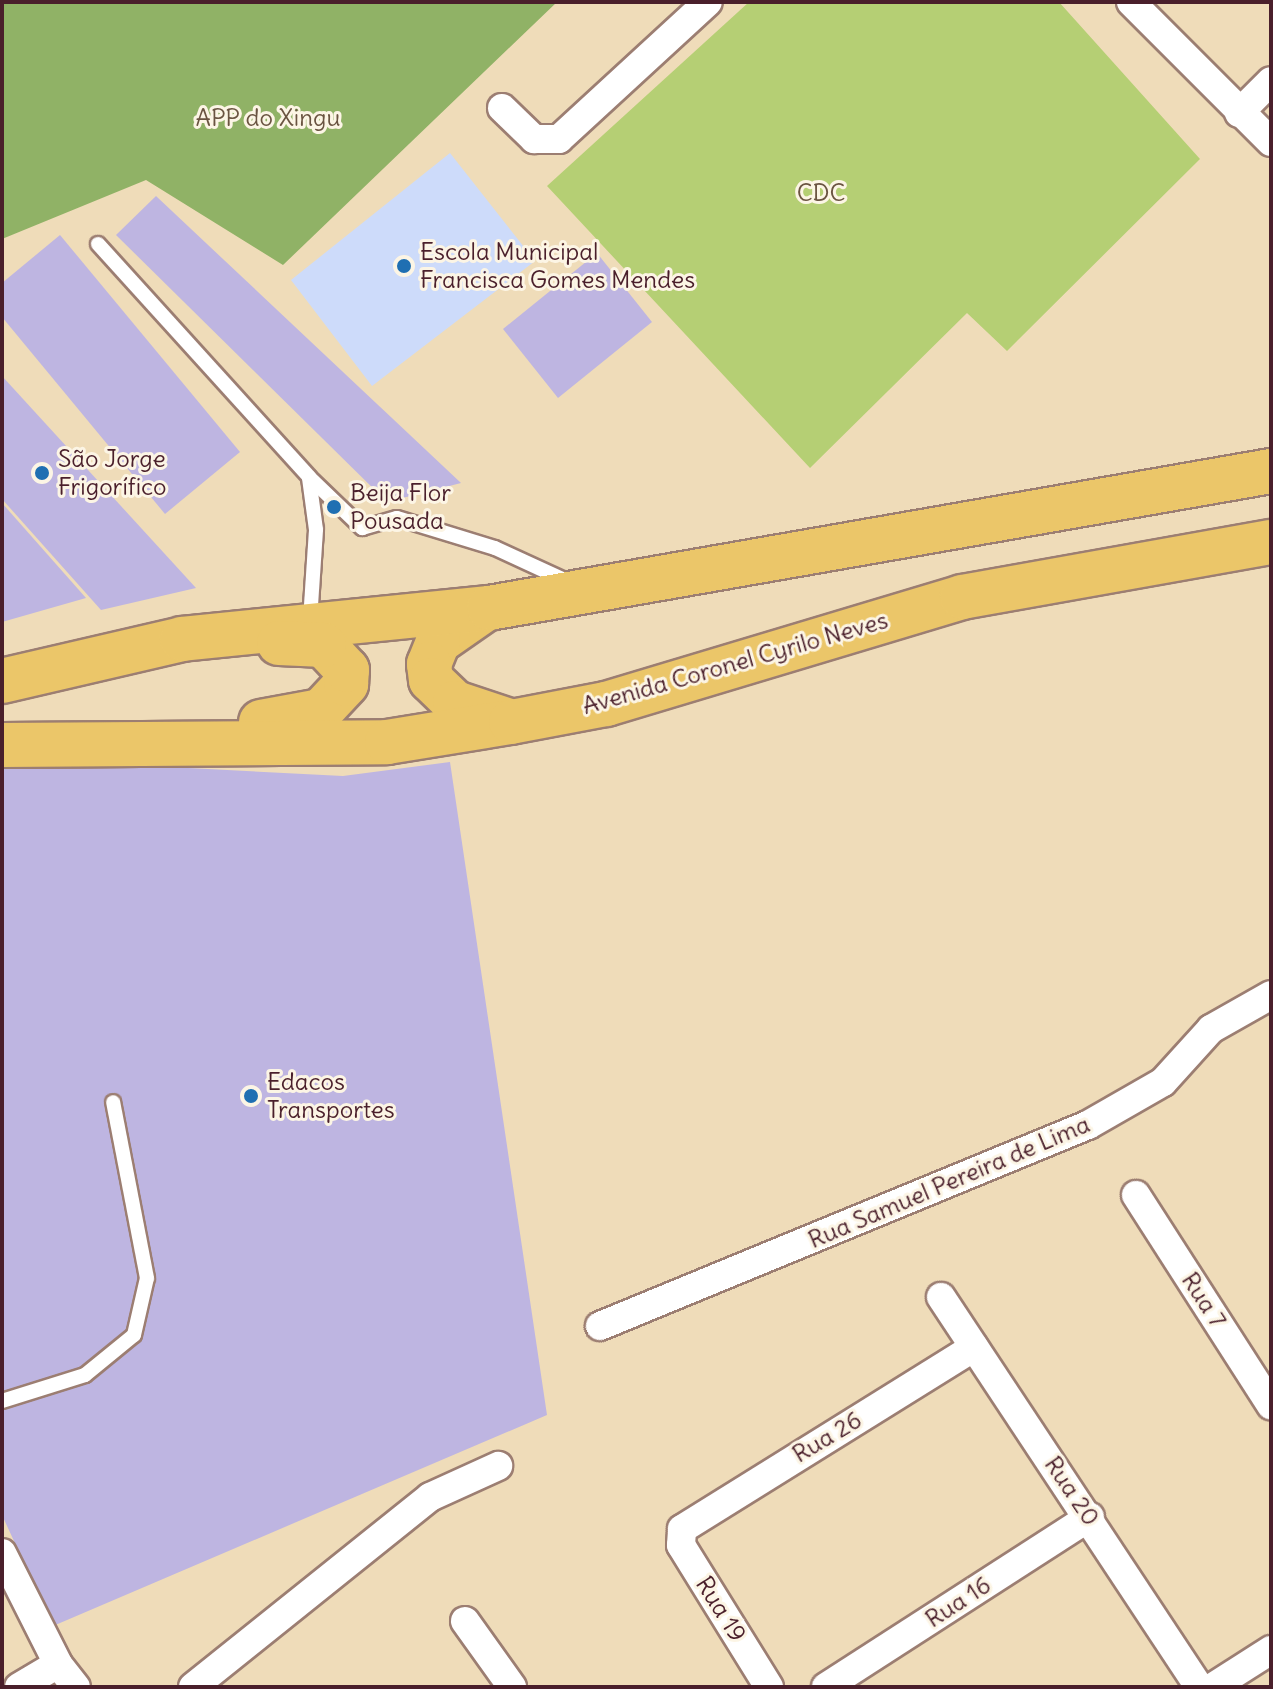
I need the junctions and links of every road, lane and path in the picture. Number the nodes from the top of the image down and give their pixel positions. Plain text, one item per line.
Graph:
1 (708, 2) edge
2 (1131, 2) edge
3 (1271, 81) edge
4 (502, 108) dead end
5 (1239, 113) junction
6 (1271, 142) edge
7 (98, 244) dead end
8 (1271, 471) edge
9 (309, 477) junction
10 (1271, 542) edge
11 (587, 590) junction
12 (489, 608) junction
13 (309, 627) junction
14 (182, 639) junction
15 (2, 681) edge
16 (511, 722) junction
17 (161, 741) junction
18 (2, 745) edge
19 (1271, 995) edge
20 (113, 1102) dead end
21 (1136, 1195) dead end
22 (941, 1297) dead end
23 (600, 1326) dead end
24 (974, 1347) junction
25 (2, 1401) edge
26 (1271, 1405) edge
27 (498, 1466) dead end
28 (1090, 1517) junction
29 (682, 1529) joint
30 (2, 1553) edge
31 (465, 1621) dead end
32 (1271, 1650) edge
33 (58, 1664) junction
34 (19, 1687) edge
35 (76, 1687) edge
36 (193, 1687) edge
37 (512, 1687) edge
38 (769, 1687) edge
39 (826, 1687) edge
40 (1199, 1687) edge
41 (1213, 1687) edge

1 - 4 street
2 - 5 street
3 - 5 street
5 - 6 street
7 - 9 lane
8 - 11 highway
9 - 11 lane
9 - 13 lane
10 - 16 highway, Avenida Coronel Cyrilo Neves
11 - 12 highway
12 - 13 highway
12 - 16 highway
13 - 14 highway
14 - 15 highway
14 - 17 highway
16 - 17 highway, Avenida Coronel Cyrilo Neves
17 - 18 highway, Avenida Coronel Cyrilo Neves
19 - 23 street, Rua Samuel Pereira de Lima
20 - 25 lane
21 - 26 street, Rua 7
22 - 24 street, Rua 20
24 - 28 street, Rua 20
24 - 29 street, Rua 26
27 - 36 street
28 - 39 street, Rua 16
28 - 40 street, Rua 20
29 - 38 street, Rua 19
30 - 33 street
31 - 37 street
32 - 41 street
33 - 34 street
33 - 35 street

